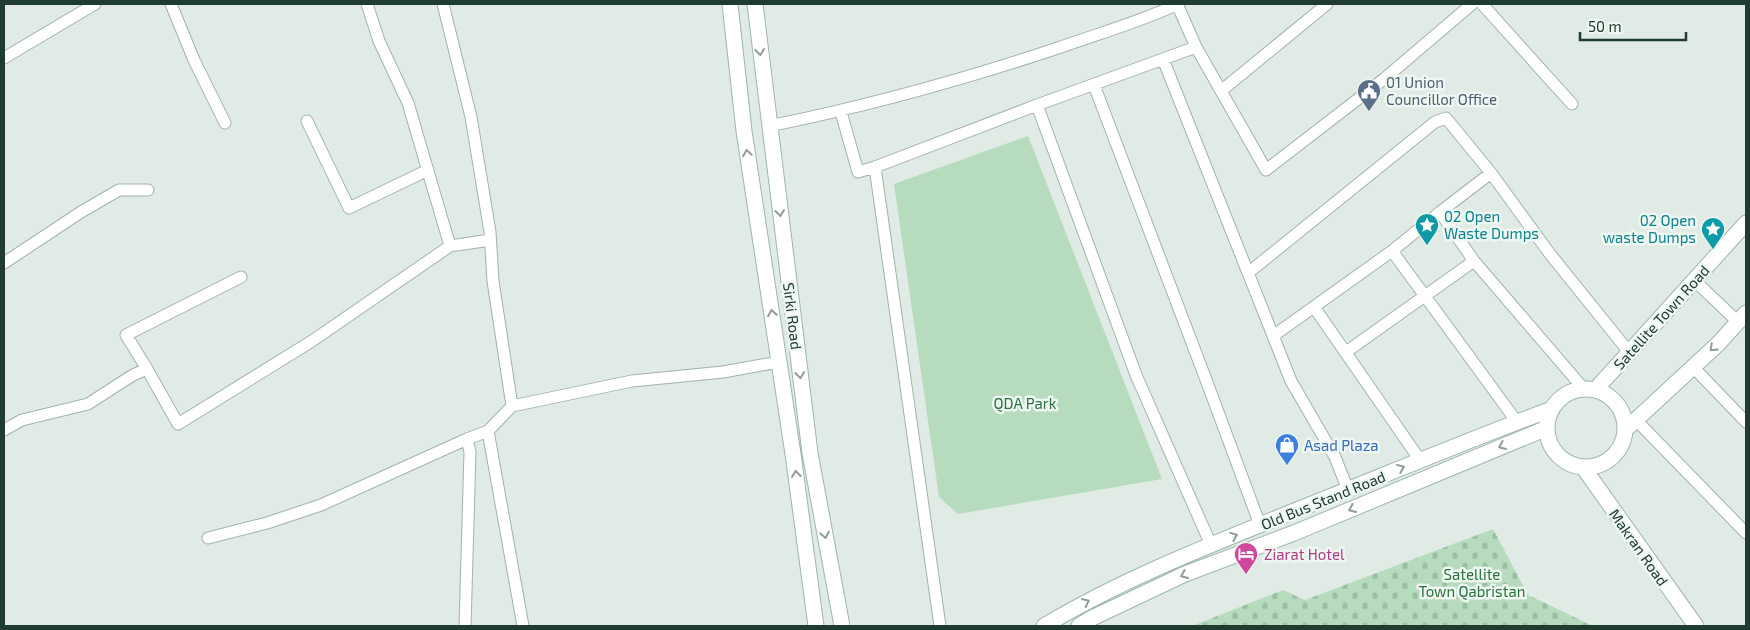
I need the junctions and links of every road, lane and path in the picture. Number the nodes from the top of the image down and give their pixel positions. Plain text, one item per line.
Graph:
1 (95, 4) edge
2 (171, 4) edge
3 (367, 4) edge
4 (443, 4) edge
5 (730, 4) edge
6 (755, 4) edge
7 (1177, 4) edge
8 (1327, 4) edge
9 (1472, 4) edge
10 (1482, 4) edge
11 (1196, 46) junction
12 (4, 58) edge
13 (1163, 59) junction
14 (1094, 85) junction
15 (1221, 91) junction
16 (1572, 104) dead end
17 (1037, 105) junction
18 (841, 112) junction
19 (307, 121) dead end
20 (225, 123) dead end
21 (769, 126) junction
22 (875, 167) junction
23 (428, 170) junction
24 (1491, 174) junction
25 (148, 190) dead end
26 (1440, 212) junction
27 (1746, 222) edge
28 (490, 240) junction
29 (450, 246) junction
30 (1392, 251) junction
31 (1474, 261) junction
32 (4, 263) edge
33 (1248, 273) junction
34 (241, 277) dead end
35 (1694, 280) junction
36 (1425, 295) junction
37 (1314, 307) junction
38 (1742, 318) edge
39 (1273, 336) junction
40 (1346, 352) junction
41 (1630, 352) junction
42 (779, 362) junction
43 (1693, 367) junction
44 (147, 369) junction
45 (1589, 389) junction
46 (512, 406) junction
47 (1552, 409) junction
48 (1517, 422) junction
49 (1746, 422) edge
50 (1630, 425) junction
51 (1547, 428) junction
52 (4, 430) edge
53 (488, 431) junction
54 (467, 439) junction
55 (1420, 460) junction
56 (1583, 467) junction
57 (1348, 490) junction
58 (1260, 525) junction
59 (1746, 533) edge
60 (208, 538) dead end
61 (1211, 545) junction
62 (465, 626) edge
63 (523, 626) edge
64 (816, 626) edge
65 (842, 626) edge
66 (940, 626) edge
67 (1044, 626) edge
68 (1079, 626) edge
69 (1696, 626) edge

1 - 12 street
2 - 20 street
3 - 23 street
4 - 28 street
42 -> 5 main road, Sirki Road
6 -> 21 main road, Sirki Road
7 - 11 street
7 - 18 street
8 - 15 street
9 - 15 street
10 - 16 street
11 - 13 street
11 - 15 street
13 - 14 street
13 - 33 street
14 - 17 street
14 - 58 street
17 - 22 street
17 - 61 street
18 - 21 street
18 - 22 street
19 - 23 street
21 -> 65 main road, Sirki Road
22 - 66 street
23 - 29 street
24 - 26 street
24 - 33 street
24 - 41 street
25 - 32 street
26 - 30 street
26 - 31 street
27 - 35 main road, Satellite Town Road
28 - 29 street
28 - 46 street
29 - 44 street
30 - 36 street
30 - 37 street
31 - 36 street
31 - 45 street
33 - 39 street
34 - 44 street
35 - 38 street
35 - 41 main road, Satellite Town Road
36 - 40 street
36 - 48 street
37 - 39 street
37 - 40 street
38 -> 43 main road
39 - 57 street
40 - 55 street
41 - 45 main road, Satellite Town Road
42 - 46 street
64 -> 42 main road, Sirki Road
43 - 49 street
43 - 50 main road
44 - 52 street
45 - 47 main road
45 - 50 main road
46 - 53 street
47 - 48 main road, Old Bus Stand Road
47 - 51 main road
48 - 55 main road, Old Bus Stand Road
50 - 56 main road
50 - 59 street
51 - 56 main road
51 -> 68 main road, Old Bus Stand Road
53 - 54 street
53 - 63 street
54 - 60 street
54 - 62 street
57 -> 55 main road, Old Bus Stand Road
56 - 69 main road, Makran Road
57 - 58 main road, Old Bus Stand Road
61 -> 58 main road, Old Bus Stand Road
67 -> 61 main road, Old Bus Stand Road

